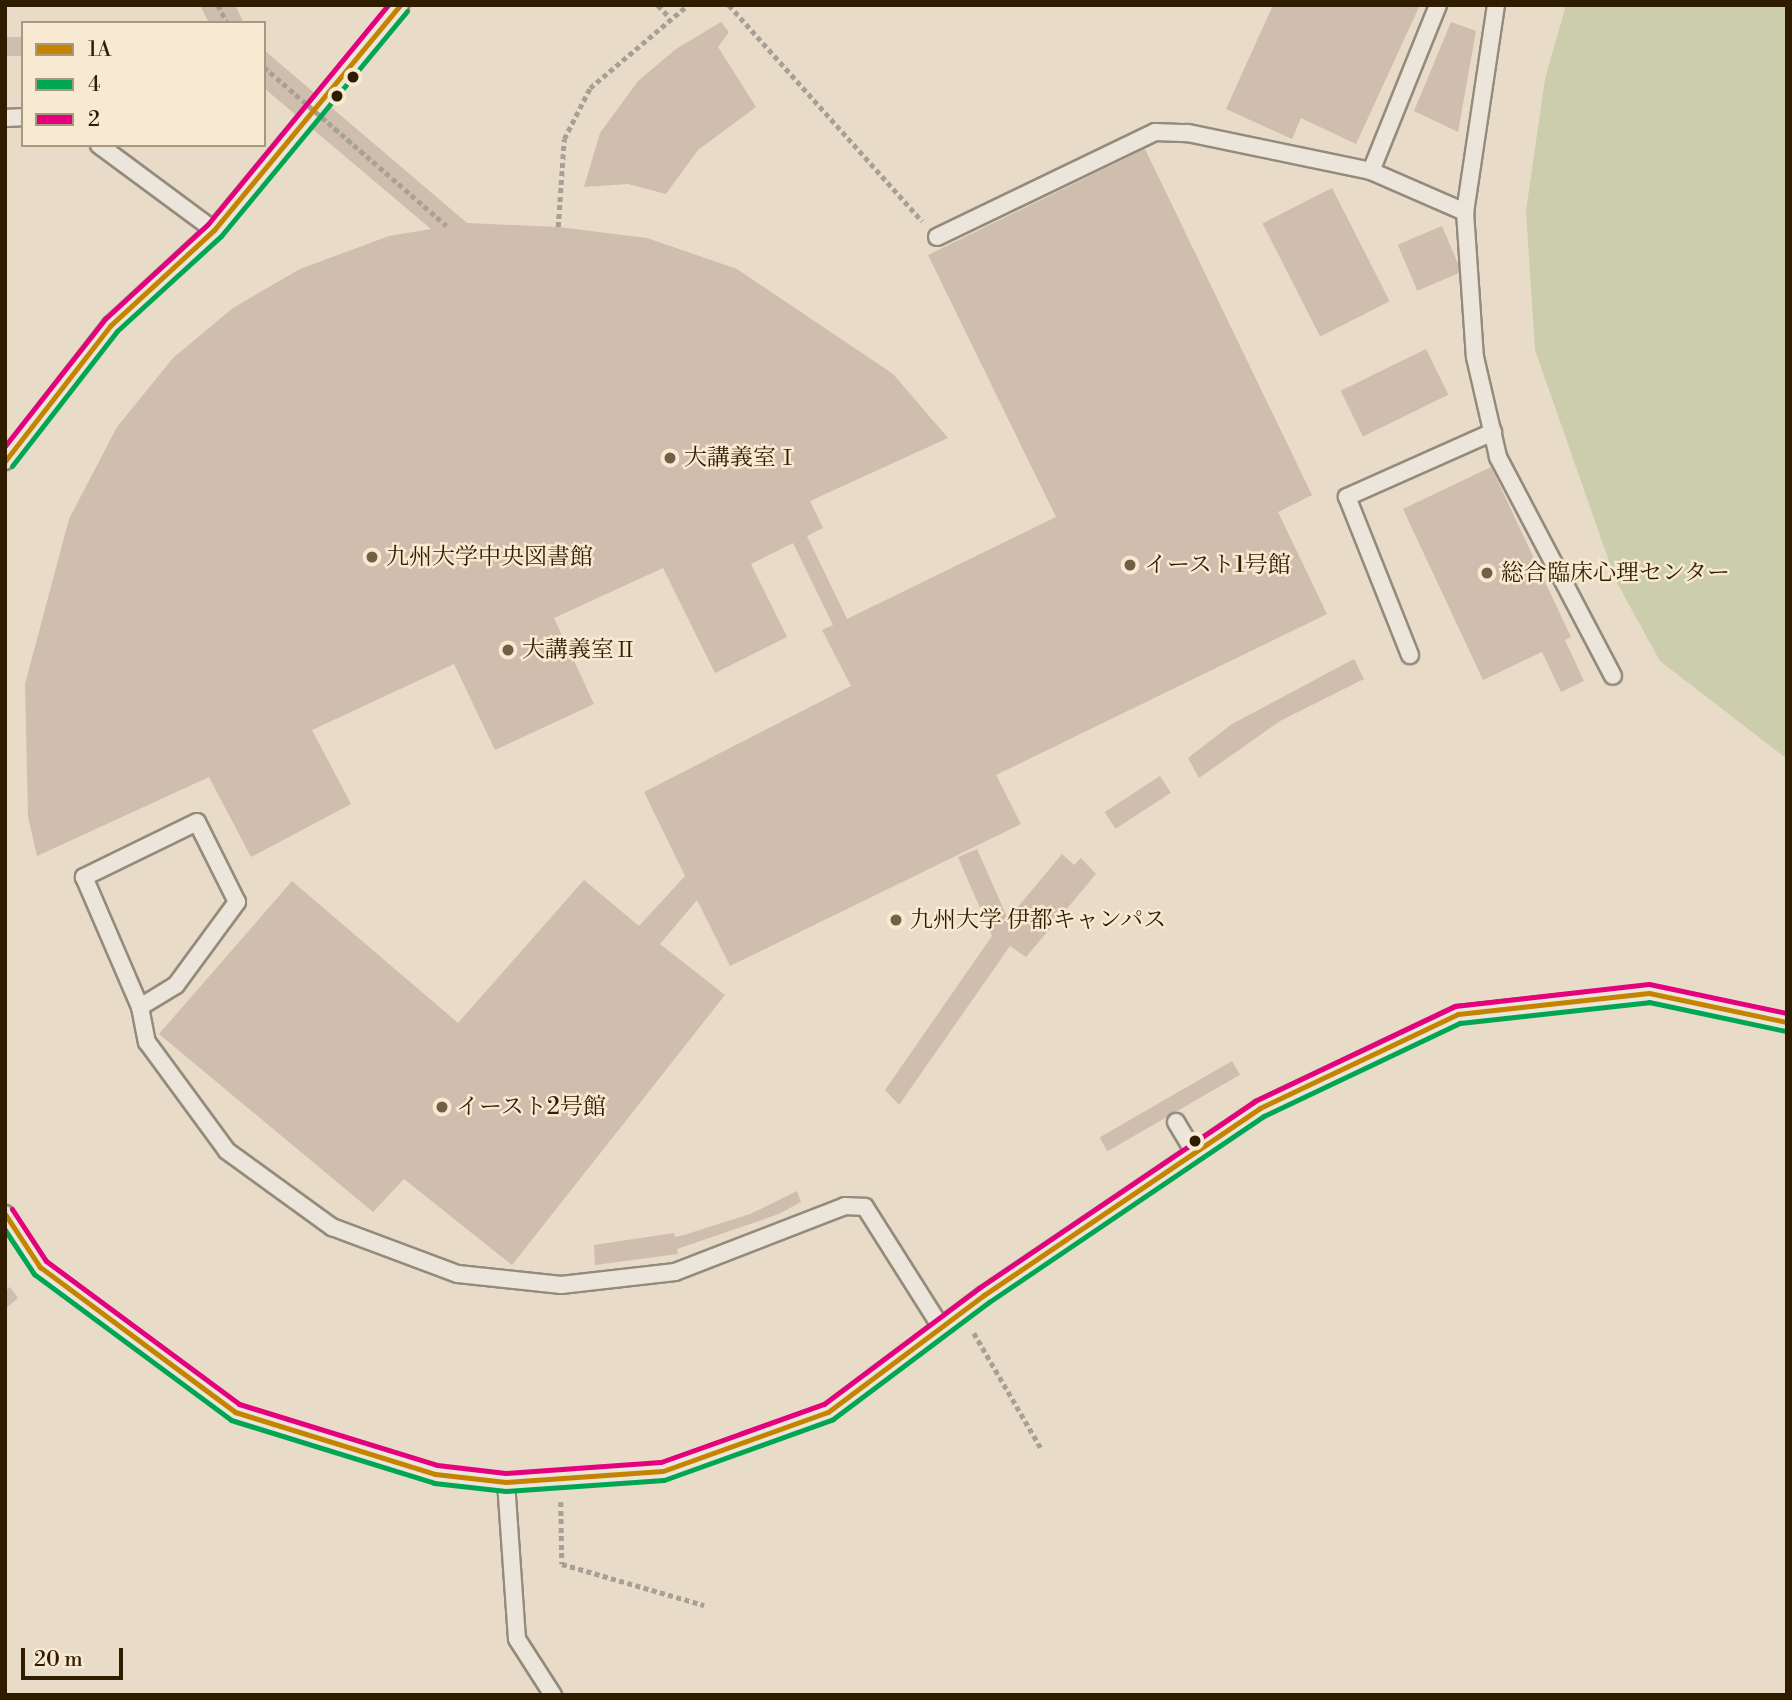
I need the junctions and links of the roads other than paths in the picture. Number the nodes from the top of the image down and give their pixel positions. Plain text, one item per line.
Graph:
1 (400, 5) edge
2 (1438, 5) edge
3 (1496, 5) edge
4 (102, 147) edge
5 (1371, 172) junction
6 (1465, 212) junction
7 (214, 230) junction
8 (937, 237) road end
9 (1493, 432) junction
10 (5, 461) edge
11 (1410, 654) dead end
12 (1613, 676) dead end
13 (140, 1007) junction
14 (1787, 1022) edge
15 (1176, 1122) dead end
16 (1194, 1153) junction
17 (5, 1214) edge
18 (941, 1327) junction
19 (506, 1482) junction
20 (553, 1695) edge

1 - 7 lane
2 - 5 lane
3 - 6 lane
4 - 7 lane
5 - 6 lane
5 - 8 lane
6 - 9 lane
7 - 10 lane
9 - 11 lane
9 - 12 lane
13 - 13 lane
13 - 18 lane
14 - 16 lane
15 - 16 lane
16 - 18 lane
17 - 19 lane
18 - 19 lane
19 - 20 lane

